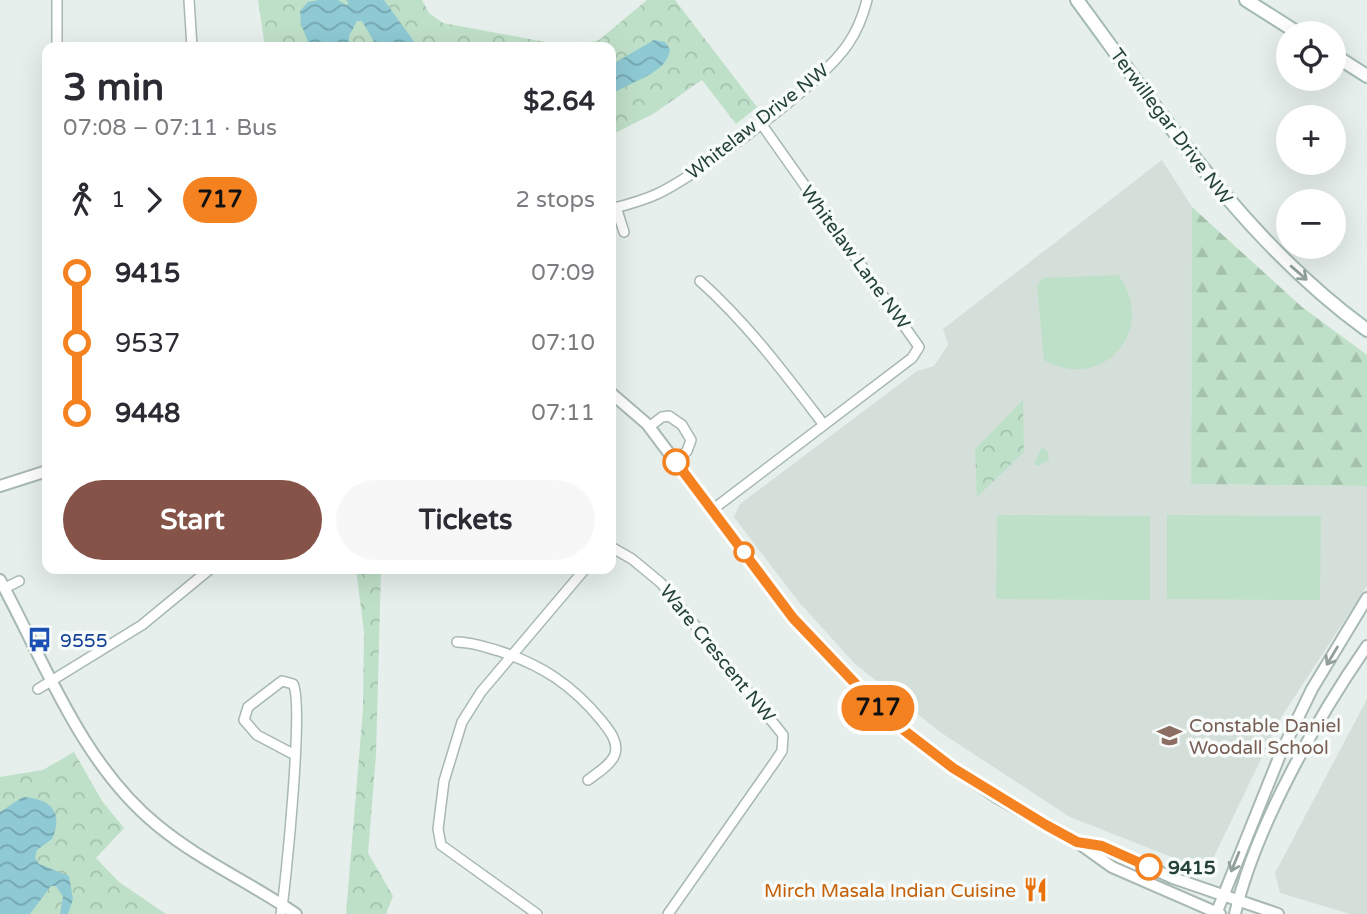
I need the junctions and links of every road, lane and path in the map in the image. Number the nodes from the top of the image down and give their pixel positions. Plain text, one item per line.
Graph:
1 (57, 0) edge
2 (189, 0) edge
3 (867, 0) edge
4 (1077, 0) edge
5 (1246, 0) edge
6 (1279, 21) edge
7 (57, 42) edge
8 (192, 42) edge
9 (1346, 63) edge
10 (1367, 76) edge
11 (760, 122) junction
12 (616, 207) edge
13 (616, 215) edge
14 (624, 232) dead end
15 (700, 281) dead end
16 (1367, 330) edge
17 (616, 397) edge
18 (824, 425) junction
19 (649, 427) junction
20 (675, 461) junction
21 (42, 473) edge
22 (0, 486) edge
23 (712, 510) junction
24 (616, 550) edge
25 (204, 574) edge
26 (581, 574) edge
27 (19, 581) dead end
28 (2, 584) edge
29 (1367, 598) edge
30 (457, 642) dead end
31 (1367, 646) edge
32 (512, 655) junction
33 (53, 680) junction
34 (38, 689) dead end
35 (295, 755) junction
36 (588, 780) dead end
37 (1077, 842) junction
38 (1223, 895) junction
39 (1238, 900) junction
40 (282, 910) edge
41 (296, 914) edge
42 (537, 914) edge
43 (668, 914) edge
44 (1217, 914) edge
45 (1235, 914) edge
46 (1278, 914) edge

1 - 7 street
2 - 8 street
3 - 11 street, Whitelaw Drive NW
4 -> 16 main road, Terwillegar Drive NW
5 - 6 main road
9 - 10 main road
11 - 12 street, Whitelaw Drive NW
11 - 18 street, Whitelaw Lane NW
13 - 14 street, Whitelaw Drive NW
15 - 18 street
17 - 19 street
18 - 23 street, Whitelaw Lane NW
19 - 20 street
19 - 20 street
20 - 23 street
21 - 22 street
23 - 37 street
24 - 43 street, Ware Crescent NW
25 - 33 street
26 - 32 street
27 - 28 street
28 - 33 street
29 -> 38 street
30 - 32 street
31 - 39 street
32 - 36 street
32 - 42 street
33 - 34 street
33 - 40 street
35 - 35 street
35 - 40 street
37 - 38 street
37 - 44 street
38 - 39 street
38 - 44 street
39 - 45 street
39 - 46 street
40 - 41 street

